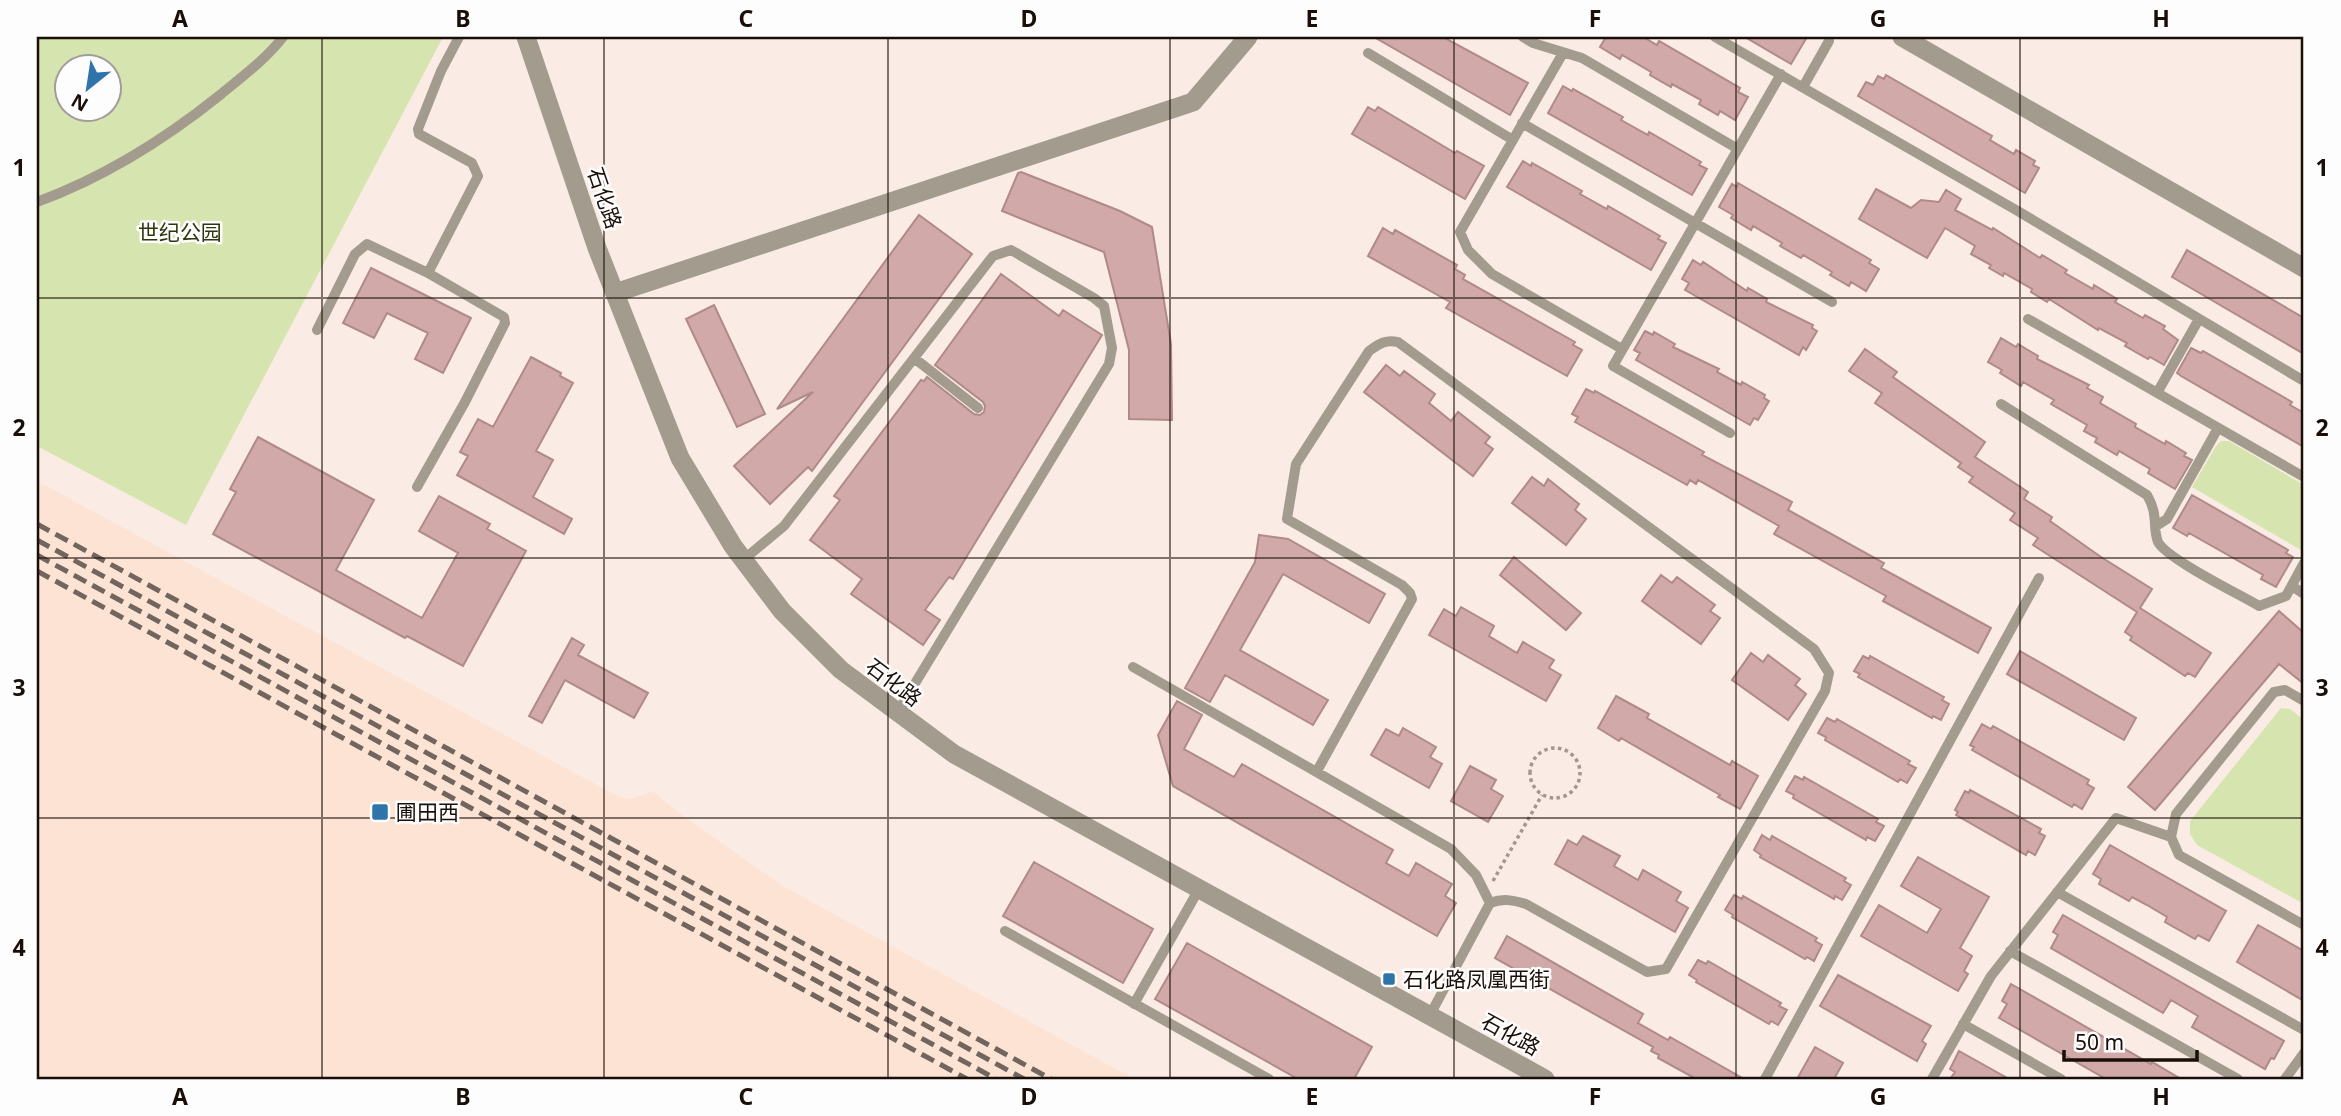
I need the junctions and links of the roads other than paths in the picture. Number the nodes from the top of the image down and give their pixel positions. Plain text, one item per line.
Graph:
1 (283, 37) edge
2 (459, 37) edge
3 (526, 37) edge
4 (1248, 37) edge
5 (1522, 37) edge
6 (1715, 37) edge
7 (1902, 37) edge
8 (1829, 41) dead end
9 (1368, 53) dead end
10 (1563, 53) junction
11 (1781, 74) junction
12 (1802, 87) junction
13 (1522, 123) junction
14 (1513, 139) junction
15 (1738, 149) junction
16 (37, 202) edge
17 (1695, 223) junction
18 (2304, 268) edge
19 (428, 273) junction
20 (615, 293) junction
21 (1832, 302) dead end
22 (2028, 319) dead end
23 (2199, 319) junction
24 (317, 330) dead end
25 (1622, 349) junction
26 (914, 358) junction
27 (2304, 381) edge
28 (2157, 393) junction
29 (2001, 404) dead end
30 (978, 408) dead end
31 (2218, 428) junction
32 (1730, 433) dead end
33 (2304, 477) edge
34 (417, 487) dead end
35 (2156, 526) junction
36 (743, 560) junction
37 (2304, 564) edge
38 (2039, 578) dead end
39 (2291, 586) junction
40 (2304, 594) edge
41 (1133, 667) dead end
42 (2304, 701) edge
43 (897, 714) junction
44 (1317, 771) junction
45 (2171, 837) junction
46 (1199, 889) junction
47 (2057, 892) junction
48 (1488, 899) junction
49 (2304, 925) edge
50 (1005, 931) dead end
51 (2010, 951) junction
52 (1134, 1004) junction
53 (1430, 1015) junction
54 (1963, 1024) junction
55 (2304, 1030) edge
56 (2304, 1052) edge
57 (1269, 1079) edge
58 (1545, 1079) edge
59 (1765, 1079) edge
60 (1932, 1079) edge
61 (2062, 1079) edge
62 (2238, 1079) edge
63 (2285, 1079) edge

1 - 16 lane
2 - 19 lane
3 - 20 street, 石化路
4 - 20 street
5 - 10 lane
6 - 11 lane
7 - 18 street
8 - 12 lane
9 - 14 lane
10 - 13 lane
10 - 15 lane
11 - 12 lane
11 - 15 lane
12 - 23 lane
13 - 14 lane
13 - 17 lane
14 - 25 lane
15 - 17 lane
17 - 21 lane
17 - 25 lane
19 - 24 lane
19 - 34 lane
20 - 36 street, 石化路
22 - 28 lane
23 - 27 lane
23 - 28 lane
25 - 32 lane
26 - 30 lane
26 - 36 lane
26 - 43 lane
28 - 31 lane
29 - 35 lane
31 - 33 lane
31 - 35 lane
35 - 39 lane
36 - 43 street, 石化路
37 - 39 lane
38 - 59 lane
39 - 40 lane
41 - 44 lane
42 - 45 lane
43 - 46 street, 石化路
44 - 48 lane
44 - 48 lane
45 - 47 lane
45 - 49 lane
46 - 52 lane
46 - 53 street, 石化路
47 - 51 lane
47 - 55 lane
48 - 53 lane
50 - 52 lane
51 - 54 lane
51 - 62 lane
52 - 57 lane
53 - 58 street, 石化路
54 - 60 lane
54 - 61 lane
56 - 63 lane

